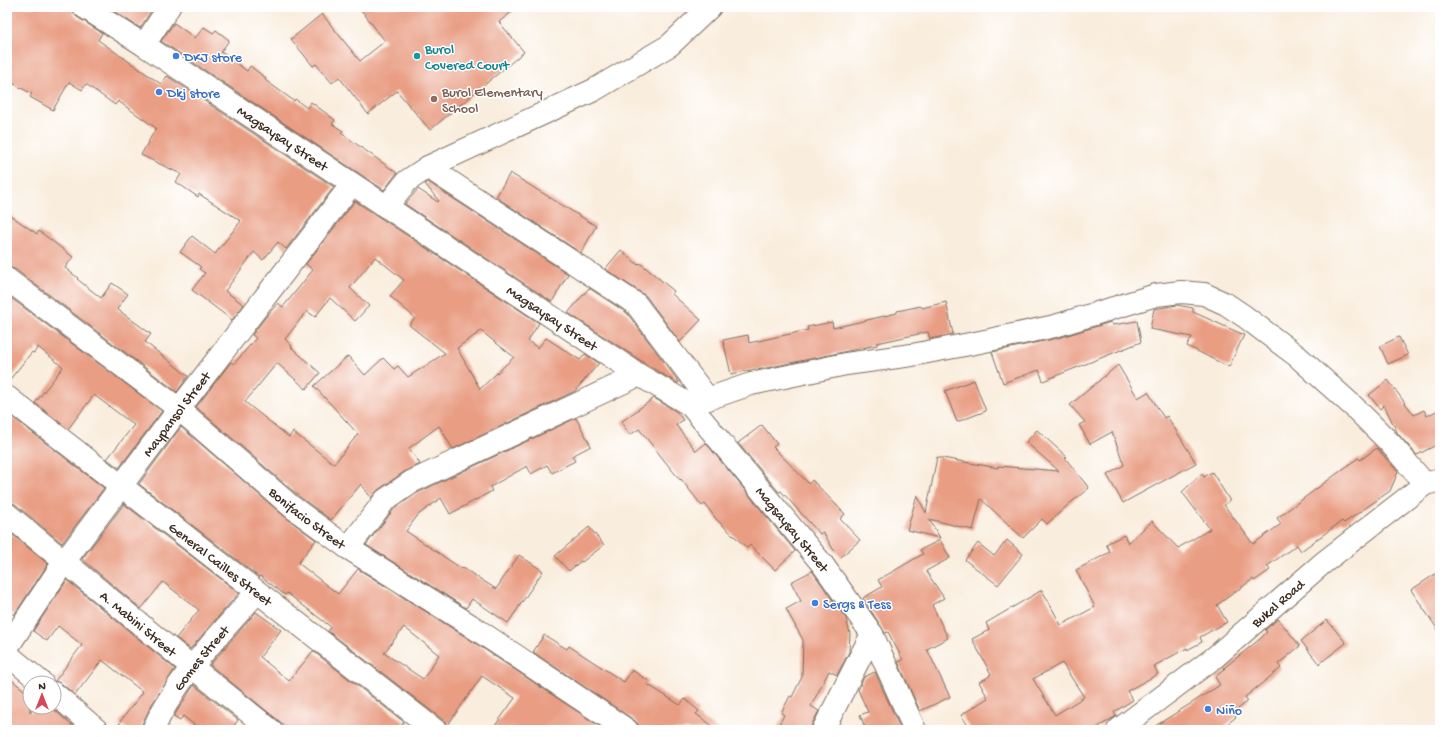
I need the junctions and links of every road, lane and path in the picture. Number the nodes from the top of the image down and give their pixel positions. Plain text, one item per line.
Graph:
1 (84, 7) edge
2 (169, 7) edge
3 (710, 7) edge
4 (144, 45) junction
5 (428, 167) junction
6 (352, 184) junction
7 (386, 207) junction
8 (7, 279) edge
9 (639, 375) junction
10 (7, 397) edge
11 (699, 402) junction
12 (179, 409) junction
13 (1432, 482) edge
14 (122, 486) junction
15 (7, 514) edge
16 (348, 548) junction
17 (64, 562) junction
18 (257, 592) junction
19 (872, 634) junction
20 (7, 648) edge
21 (7, 654) edge
22 (192, 667) junction
23 (32, 675) edge
24 (62, 700) edge
25 (98, 730) edge
26 (153, 730) edge
27 (271, 730) edge
28 (435, 730) edge
29 (627, 730) edge
30 (822, 730) edge
31 (915, 730) edge
32 (1118, 730) edge

1 - 4 street, Magsaysay Street
2 - 4 street
3 - 5 street
4 - 6 street, Magsaysay Street
5 - 7 street
5 - 11 street
6 - 7 street, Magsaysay Street
6 - 12 street, Maypansol Street
7 - 9 street, Magsaysay Street
8 - 12 street, Bonifacio Street
9 - 11 street, Magsaysay Street
9 - 16 street
10 - 14 street, General Cailles Street
11 - 13 street
11 - 19 street, Magsaysay Street
12 - 14 street, Maypansol Street
12 - 16 street, Bonifacio Street
13 - 32 street, Bukal Road
14 - 17 street, Maypansol Street
14 - 18 street, General Cailles Street
15 - 17 street, A. Mabini Street
16 - 29 street, Bonifacio Street
17 - 20 street, Maypansol Street
17 - 22 street, A. Mabini Street
18 - 22 street, Gomes Street
18 - 28 street, General Cailles Street
19 - 30 street
19 - 31 street, Magsaysay Street
21 - 23 street
22 - 26 street, Gomes Street
22 - 27 street, A. Mabini Street
24 - 25 street

